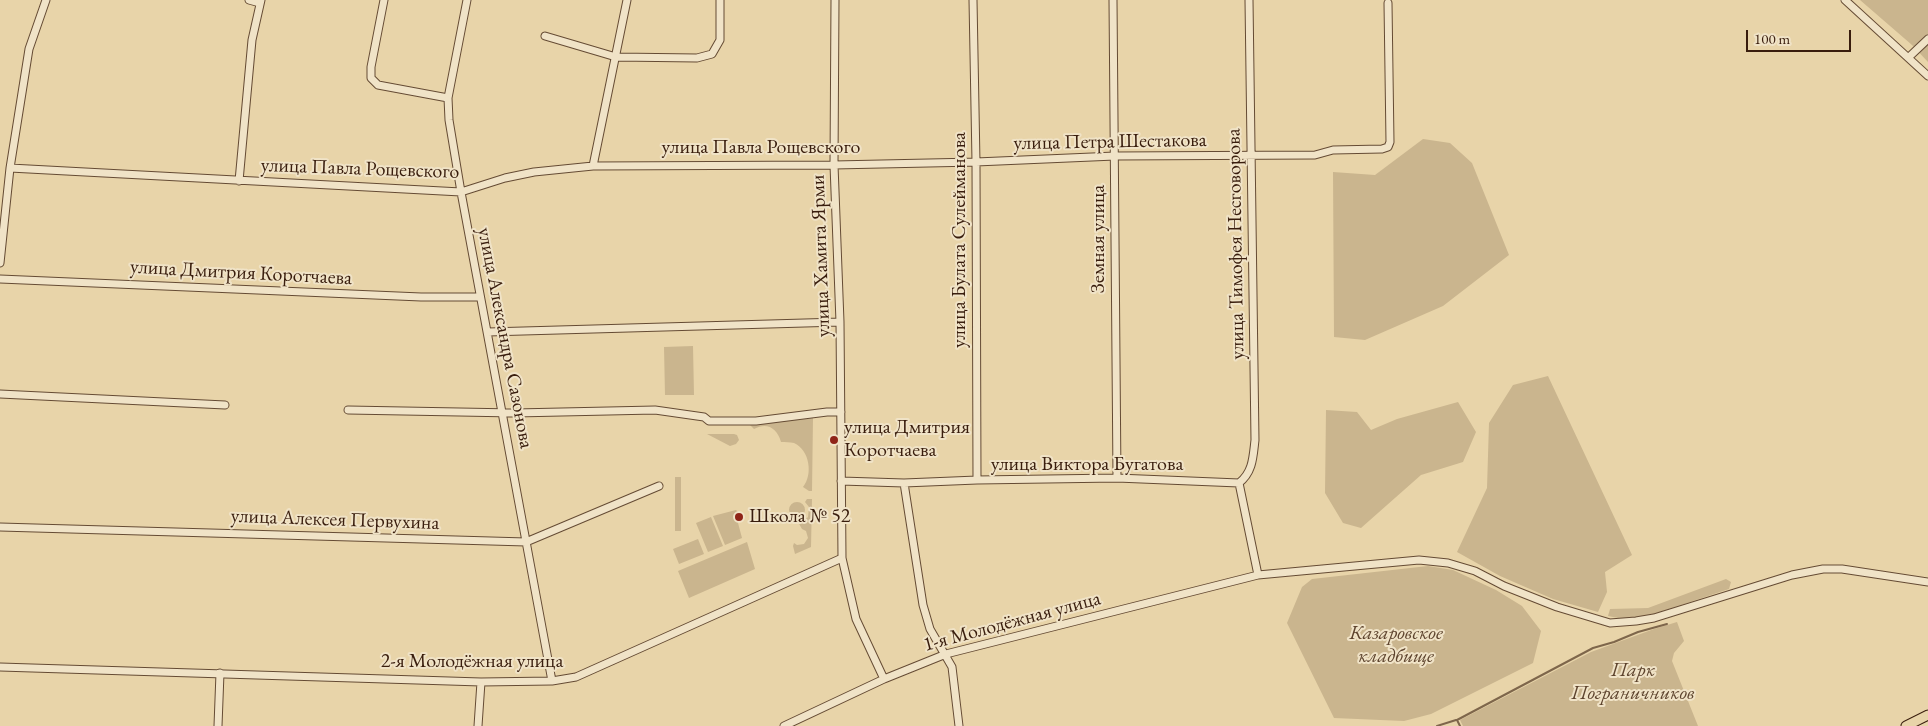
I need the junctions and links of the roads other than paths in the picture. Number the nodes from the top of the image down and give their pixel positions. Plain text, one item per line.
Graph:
1 (46, 0) edge
2 (249, 0) edge
3 (384, 0) edge
4 (467, 0) edge
5 (627, 0) edge
6 (720, 0) edge
7 (835, 0) edge
8 (973, 0) edge
9 (1113, 0) edge
10 (1249, 0) edge
11 (1845, 0) edge
12 (261, 2) edge
13 (1388, 3) dead end
14 (545, 36) dead end
15 (1928, 39) edge
16 (616, 57) junction
17 (1909, 57) junction
18 (1928, 76) edge
19 (448, 98) junction
20 (1251, 155) junction
21 (1115, 156) junction
22 (976, 162) junction
23 (834, 165) junction
24 (593, 166) junction
25 (10, 168) junction
26 (239, 181) junction
27 (461, 192) junction
28 (0, 263) edge
29 (0, 278) edge
30 (480, 297) junction
31 (840, 322) junction
32 (488, 332) junction
33 (0, 394) edge
34 (225, 405) dead end
35 (348, 410) dead end
36 (502, 412) junction
37 (841, 412) junction
38 (1117, 478) junction
39 (977, 480) junction
40 (842, 481) junction
41 (1239, 483) junction
42 (904, 484) junction
43 (659, 486) dead end
44 (0, 527) edge
45 (526, 542) junction
46 (842, 558) junction
47 (1258, 575) junction
48 (1928, 582) edge
49 (946, 654) junction
50 (0, 667) edge
51 (220, 673) junction
52 (884, 679) junction
53 (481, 682) junction
54 (552, 682) junction
55 (1928, 715) edge
56 (218, 726) edge
57 (478, 726) edge
58 (784, 726) edge
59 (958, 726) edge
60 (1906, 726) edge

1 - 25 street
2 - 12 street
3 - 19 street
4 - 19 street, улица Александра Сазонова
5 - 16 street
6 - 16 street
7 - 23 street, улица Хамита Ярми
8 - 22 street, улица Булата Сулейманова
9 - 21 street, Земная улица
10 - 20 street, улица Тимофея Несговорова
11 - 17 street
12 - 26 street
13 - 20 street, улица Петра Шестакова
14 - 16 street
15 - 17 street
16 - 24 street
17 - 18 street
19 - 27 street, улица Александра Сазонова
20 - 21 street, улица Петра Шестакова
20 - 41 street, улица Тимофея Несговорова
21 - 22 street, улица Петра Шестакова
21 - 38 street, Земная улица
22 - 23 street, улица Павла Рощевского
22 - 39 street, улица Булата Сулейманова
23 - 24 street, улица Павла Рощевского
23 - 31 street, улица Хамита Ярми
24 - 27 street, улица Павла Рощевского
25 - 26 street, улица Павла Рощевского
25 - 28 street
26 - 27 street, улица Павла Рощевского
27 - 30 street, улица Александра Сазонова
29 - 30 street, улица Дмитрия Коротчаева
30 - 32 street, улица Александра Сазонова
31 - 32 street
31 - 37 street, улица Хамита Ярми
32 - 36 street, улица Александра Сазонова
33 - 34 street
35 - 36 street
36 - 37 street
36 - 45 street, улица Александра Сазонова
37 - 40 street, улица Хамита Ярми
38 - 39 street, улица Виктора Бугатова
38 - 41 street, улица Виктора Бугатова
39 - 42 street, улица Виктора Бугатова
40 - 42 street, улица Виктора Бугатова
40 - 46 street
41 - 47 street
42 - 49 street
43 - 45 street, улица Алексея Первухина
44 - 45 street, улица Алексея Первухина
45 - 54 street, улица Александра Сазонова
46 - 52 street
46 - 54 street, 2-я Молодёжная улица
47 - 48 street, 1-я Молодёжная улица
47 - 49 street, 1-я Молодёжная улица
49 - 52 street, 1-я Молодёжная улица
49 - 59 street
50 - 51 street, 2-я Молодёжная улица
51 - 53 street, 2-я Молодёжная улица
51 - 56 street
52 - 58 street, 1-я Молодёжная улица
53 - 54 street, 2-я Молодёжная улица
53 - 57 street
55 - 60 main road

